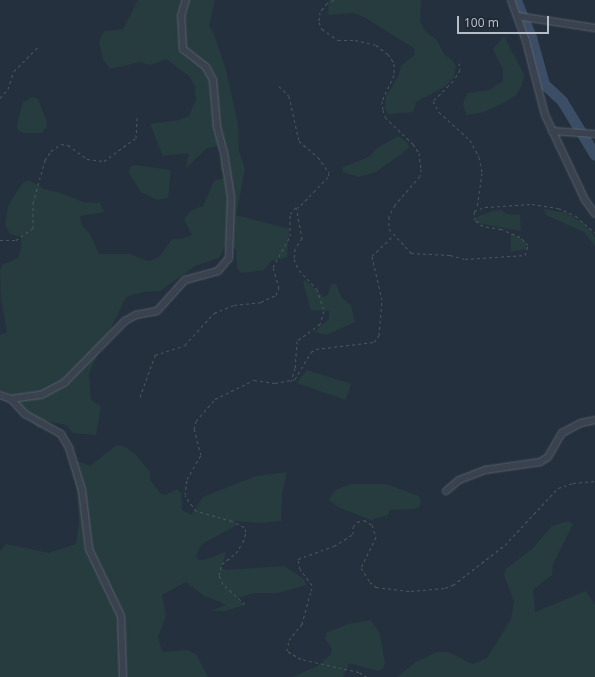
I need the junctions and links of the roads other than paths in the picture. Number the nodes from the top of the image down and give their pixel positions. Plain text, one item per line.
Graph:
1 (186, 0) edge
2 (511, 0) edge
3 (517, 16) junction
4 (595, 28) edge
5 (552, 131) junction
6 (595, 134) edge
7 (595, 214) edge
8 (0, 395) edge
9 (11, 399) junction
10 (595, 420) edge
11 (446, 491) dead end
12 (124, 677) edge

1 - 9 street
2 - 3 street
3 - 4 street
3 - 5 street
5 - 6 street
5 - 7 street
8 - 9 street
9 - 12 street
10 - 11 street

